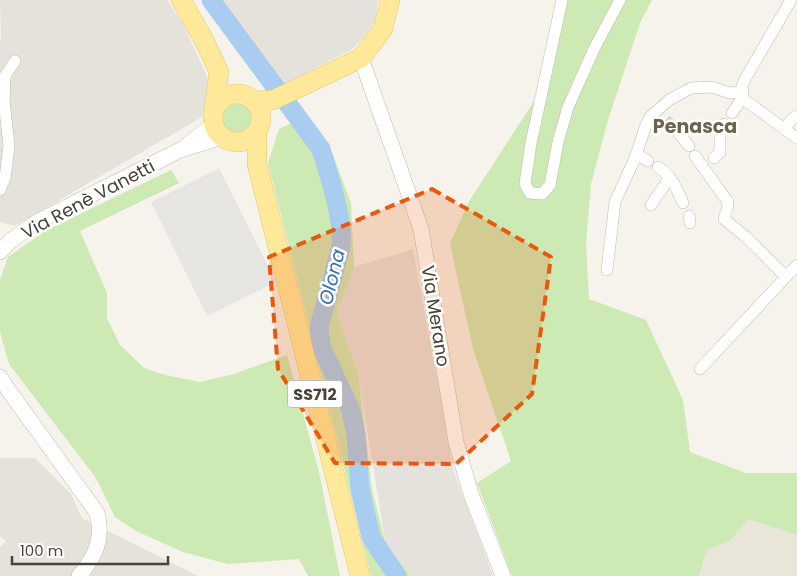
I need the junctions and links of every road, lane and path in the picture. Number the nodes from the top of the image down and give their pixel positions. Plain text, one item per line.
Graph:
1 (181, 0) edge
2 (390, 0) edge
3 (562, 0) edge
4 (620, 0) edge
5 (791, 0) edge
6 (361, 58) junction
7 (15, 61) dead end
8 (219, 72) junction
9 (742, 94) junction
10 (258, 102) junction
11 (656, 112) junction
12 (732, 114) dead end
13 (797, 116) edge
14 (666, 120) tunnel mouth
15 (724, 124) dead end
16 (219, 128) junction
17 (784, 128) junction
18 (677, 131) tunnel mouth
19 (257, 132) junction
20 (797, 138) edge
21 (689, 146) dead end
22 (636, 154) junction
23 (696, 156) dead end
24 (707, 163) junction
25 (257, 164) junction
26 (670, 177) junction
27 (0, 190) edge
28 (683, 203) dead end
29 (651, 206) dead end
30 (3, 242) edge
31 (797, 265) edge
32 (607, 270) dead end
33 (786, 277) junction
34 (700, 369) dead end
35 (0, 376) edge
36 (79, 576) edge
37 (360, 576) edge
38 (503, 576) edge

1 - 8 main road
2 - 6 main road
3 - 4 street
5 - 9 street
6 - 10 main road
6 - 38 street, Via Merano
7 - 27 street
8 - 10 main road
8 - 16 main road
9 - 11 street
9 - 12 street
9 - 17 street
10 - 16 main road
10 - 19 main road, SS712
11 - 14 street
11 - 22 street
13 - 17 street
15 - 24 street
16 - 19 main road
16 - 25 main road
16 - 30 street, Via Renè Vanetti
17 - 20 street
18 - 21 street
19 - 25 main road, SS712
22 - 26 street
22 - 32 street
23 - 24 street
24 - 33 street
25 - 37 main road, SS712
26 - 28 street
26 - 29 street
31 - 33 street
33 - 34 street
35 - 36 street

